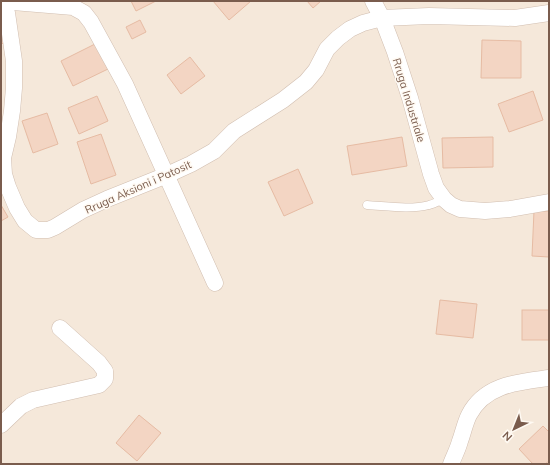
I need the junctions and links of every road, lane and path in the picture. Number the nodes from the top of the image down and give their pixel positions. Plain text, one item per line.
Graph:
1 (373, 1) edge
2 (1, 2) edge
3 (549, 13) edge
4 (382, 18) junction
5 (167, 175) junction
6 (444, 199) junction
7 (549, 202) edge
8 (367, 205) dead end
9 (215, 283) dead end
10 (60, 328) dead end
11 (549, 378) edge
12 (1, 425) edge
13 (451, 464) edge

1 - 4 street, Rruga Industriale
2 - 5 street
2 - 5 street, Rruga Aksioni i Patosit
3 - 4 street, Rruga Aksioni i Patosit
4 - 5 street, Rruga Aksioni i Patosit
4 - 6 street, Rruga Industriale
5 - 9 street
6 - 7 street
6 - 8 lane
10 - 12 street
11 - 13 street

